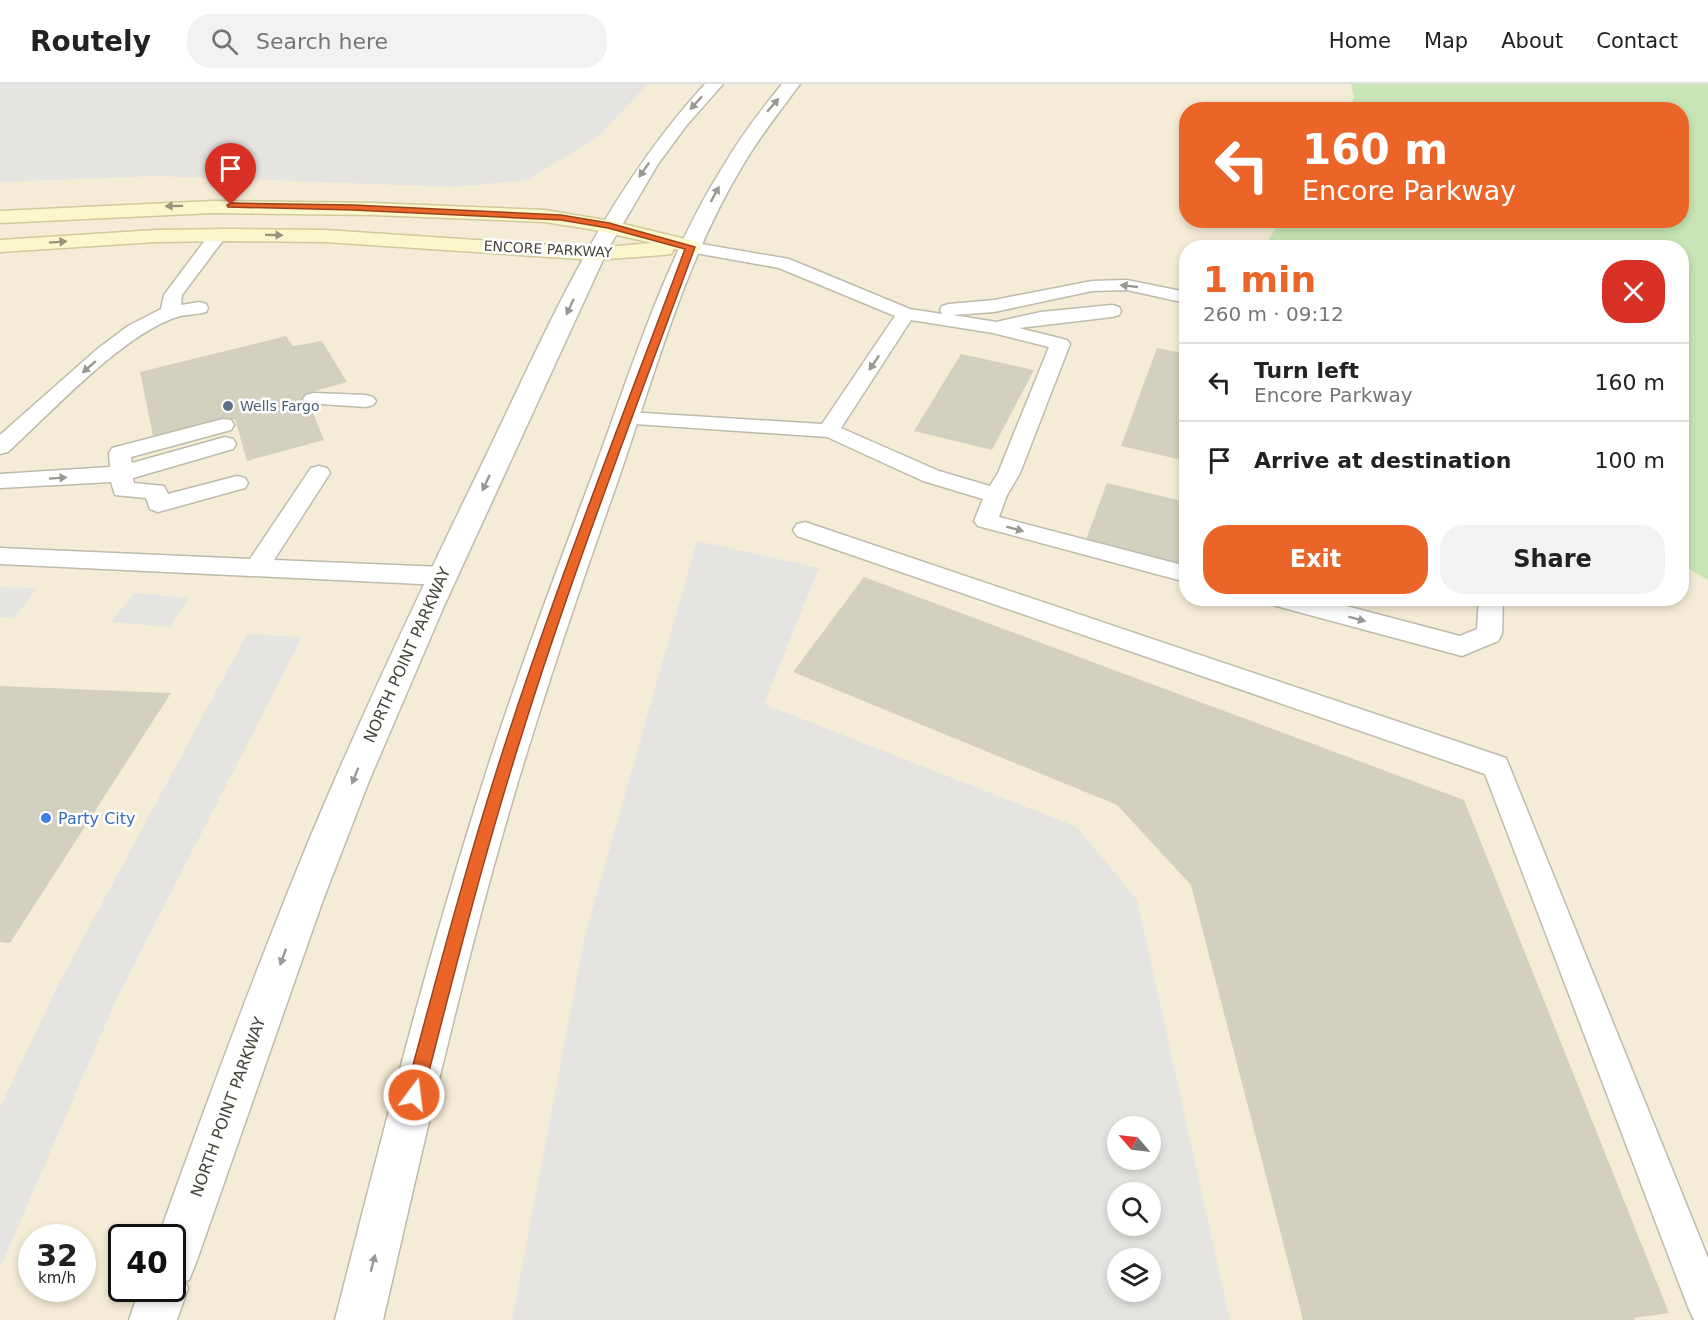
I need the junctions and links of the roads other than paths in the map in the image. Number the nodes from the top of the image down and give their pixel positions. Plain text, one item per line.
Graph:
1 (714, 84) edge
2 (791, 84) edge
3 (0, 217) edge
4 (609, 226) junction
5 (218, 235) junction
6 (0, 246) edge
7 (690, 247) junction
8 (595, 254) junction
9 (1179, 296) edge
10 (199, 308) dead end
11 (1112, 311) dead end
12 (170, 312) junction
13 (906, 314) junction
14 (1077, 314) junction
15 (994, 327) junction
16 (1060, 344) junction
17 (357, 406) dead end
18 (316, 408) dead end
19 (627, 418) junction
20 (828, 431) junction
21 (0, 447) edge
22 (230, 452) junction
23 (120, 469) junction
24 (315, 469) dead end
25 (0, 481) edge
26 (996, 495) junction
27 (805, 530) dead end
28 (0, 556) edge
29 (256, 568) junction
30 (1179, 572) edge
31 (442, 576) junction
32 (1310, 606) edge
33 (1491, 606) edge
34 (186, 1224) edge
35 (159, 1302) edge
36 (1708, 1307) edge
37 (153, 1320) edge
38 (359, 1320) edge

1 -> 4 street, NORTH POINT PARKWAY
7 -> 2 street
4 -> 3 main road, ENCORE PARKWAY
4 - 7 main road, ENCORE PARKWAY
4 - 8 street, NORTH POINT PARKWAY
6 -> 5 main road, ENCORE PARKWAY
5 -> 8 main road, ENCORE PARKWAY
5 - 12 lane
7 - 8 main road, ENCORE PARKWAY
7 - 13 lane
7 - 19 street
8 -> 31 street, NORTH POINT PARKWAY
9 -> 13 lane
10 - 12 lane
11 - 14 lane
12 -> 21 lane
13 - 15 lane
13 -> 20 lane
14 - 15 lane
14 - 16 lane
15 - 16 lane
16 - 26 lane
17 - 18 lane
19 - 20 lane
38 -> 19 street
20 - 26 lane
22 - 23 lane
22 - 23 lane
22 - 23 lane
25 -> 23 lane
24 - 29 lane
26 -> 30 lane
27 - 36 lane
28 - 29 lane
29 - 31 lane
31 -> 34 street, NORTH POINT PARKWAY
32 -> 33 lane
35 - 37 street

